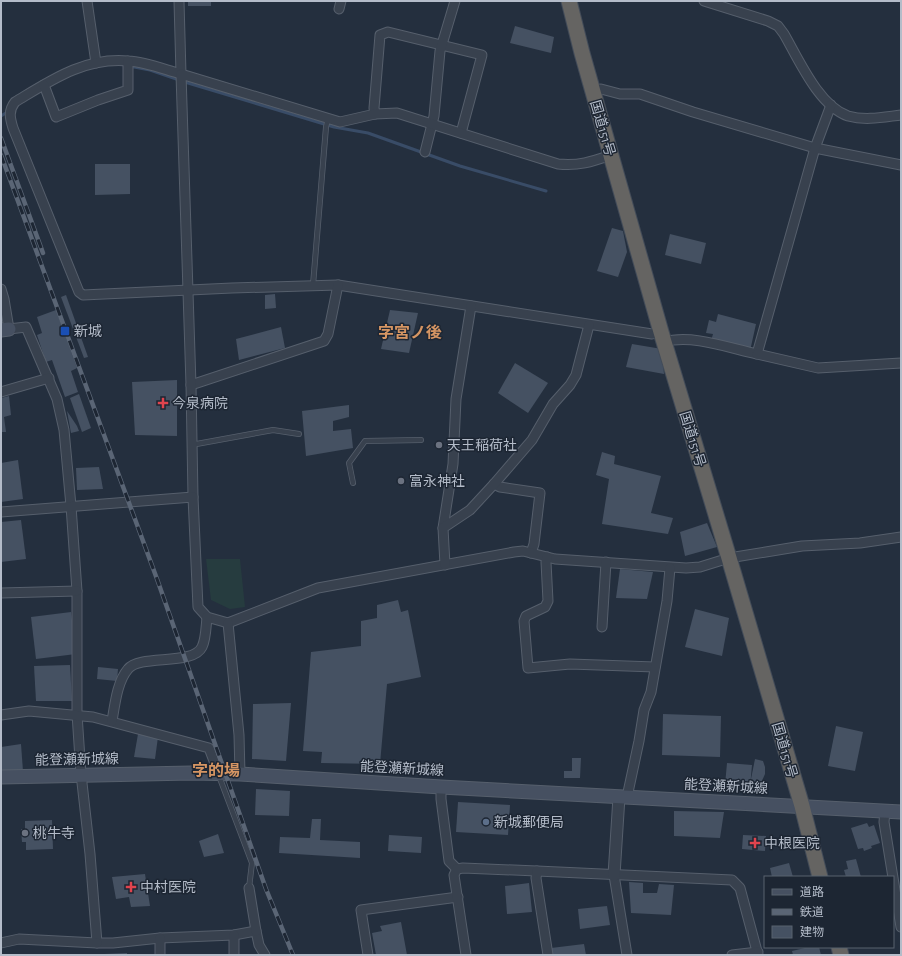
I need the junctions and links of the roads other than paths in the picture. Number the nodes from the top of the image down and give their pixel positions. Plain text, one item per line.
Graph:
1 (86, 1) edge
2 (179, 1) edge
3 (455, 1) edge
4 (569, 1) edge
5 (704, 1) edge
6 (441, 46) junction
7 (96, 63) junction
8 (128, 66) junction
9 (181, 79) junction
10 (45, 88) junction
11 (593, 92) junction
12 (831, 105) junction
13 (375, 114) junction
14 (901, 116) edge
15 (327, 123) junction
16 (433, 124) junction
17 (461, 133) junction
18 (815, 148) junction
19 (425, 152) dead end
20 (611, 155) junction
21 (901, 165) edge
22 (313, 285) junction
23 (338, 285) junction
24 (1, 289) edge
25 (187, 290) junction
26 (471, 306) junction
27 (589, 325) junction
28 (5, 330) edge
29 (662, 337) junction
30 (757, 354) junction
31 (901, 363) edge
32 (49, 378) junction
33 (191, 385) junction
34 (1, 392) edge
35 (299, 434) dead end
36 (421, 440) dead end
37 (191, 445) junction
38 (353, 483) dead end
39 (494, 484) junction
40 (193, 497) junction
41 (71, 506) junction
42 (1, 512) edge
43 (443, 528) junction
44 (901, 537) edge
45 (531, 553) junction
46 (547, 557) junction
47 (729, 558) junction
48 (606, 562) junction
49 (445, 565) junction
50 (670, 568) junction
51 (77, 591) junction
52 (1, 593) edge
53 (207, 617) junction
54 (228, 623) junction
55 (602, 627) dead end
56 (656, 667) junction
57 (77, 714) junction
58 (1, 715) edge
59 (112, 721) junction
60 (81, 774) junction
61 (219, 774) junction
62 (240, 774) junction
63 (1, 777) edge
64 (441, 787) junction
65 (623, 797) junction
66 (802, 806) junction
67 (885, 811) junction
68 (901, 812) edge
69 (457, 869) junction
70 (537, 871) junction
71 (614, 874) junction
72 (820, 876) edge
73 (893, 876) edge
74 (894, 884) edge
75 (249, 888) joint
76 (458, 898) junction
77 (901, 927) edge
78 (256, 931) junction
79 (234, 935) junction
80 (160, 938) junction
81 (1, 943) edge
82 (97, 943) junction
83 (758, 954) edge
84 (160, 955) edge
85 (234, 955) edge
86 (265, 955) edge
87 (368, 955) edge
88 (466, 955) edge
89 (548, 955) edge
90 (627, 955) edge
91 (732, 955) edge

1 - 7 street
2 - 9 street
3 - 6 street
4 - 11 highway, 国道151号
5 - 12 street
6 - 13 street
6 - 16 street
6 - 17 street
7 - 8 street
7 - 10 street
8 - 9 street
8 - 10 street
9 - 15 street
9 - 25 street
10 - 25 street
11 - 18 street
11 - 20 highway, 国道151号
12 - 14 street
12 - 18 street
13 - 15 street
13 - 16 street
15 - 22 lane
16 - 17 street
16 - 19 street
17 - 20 street
18 - 21 street
18 - 30 street
20 - 29 highway, 国道151号
22 - 23 street
22 - 25 street
23 - 26 street
23 - 33 street
24 - 28 street
25 - 33 street
26 - 27 street
26 - 43 street
27 - 29 street
27 - 39 street
28 - 32 street
29 - 30 street
29 - 47 highway, 国道151号
30 - 31 street
32 - 34 street
32 - 41 street
33 - 37 street
35 - 37 lane
36 - 38 lane
37 - 40 street
39 - 43 street
39 - 45 street
40 - 41 street
40 - 53 street
41 - 42 street
41 - 51 street
43 - 49 street
44 - 47 street
45 - 46 street
45 - 49 street
46 - 48 street
46 - 56 street
47 - 50 street
47 - 66 highway, 国道151号
48 - 50 street
48 - 55 street
49 - 54 street
50 - 56 street
51 - 52 street
51 - 57 street
53 - 54 street
53 - 59 street
54 - 62 street
56 - 65 street
57 - 58 street
57 - 59 street
57 - 60 street
59 - 61 street
60 - 61 main road, 能登瀬新城線
60 - 63 main road, 能登瀬新城線
60 - 82 street
61 - 62 main road, 能登瀬新城線
61 - 75 lane
62 - 64 main road, 能登瀬新城線
64 - 65 main road, 能登瀬新城線
64 - 69 street
65 - 66 main road, 能登瀬新城線
65 - 71 street
66 - 67 main road, 能登瀬新城線
66 - 72 highway, 国道151号
67 - 68 main road, 能登瀬新城線
67 - 73 street
69 - 70 street
69 - 76 street
70 - 71 street
70 - 89 street
71 - 83 street
71 - 90 street
74 - 77 street
75 - 78 street
76 - 87 street
76 - 88 street
78 - 79 street
78 - 86 street
79 - 80 street
79 - 85 street
80 - 82 street
80 - 84 street
81 - 82 street
83 - 91 street

